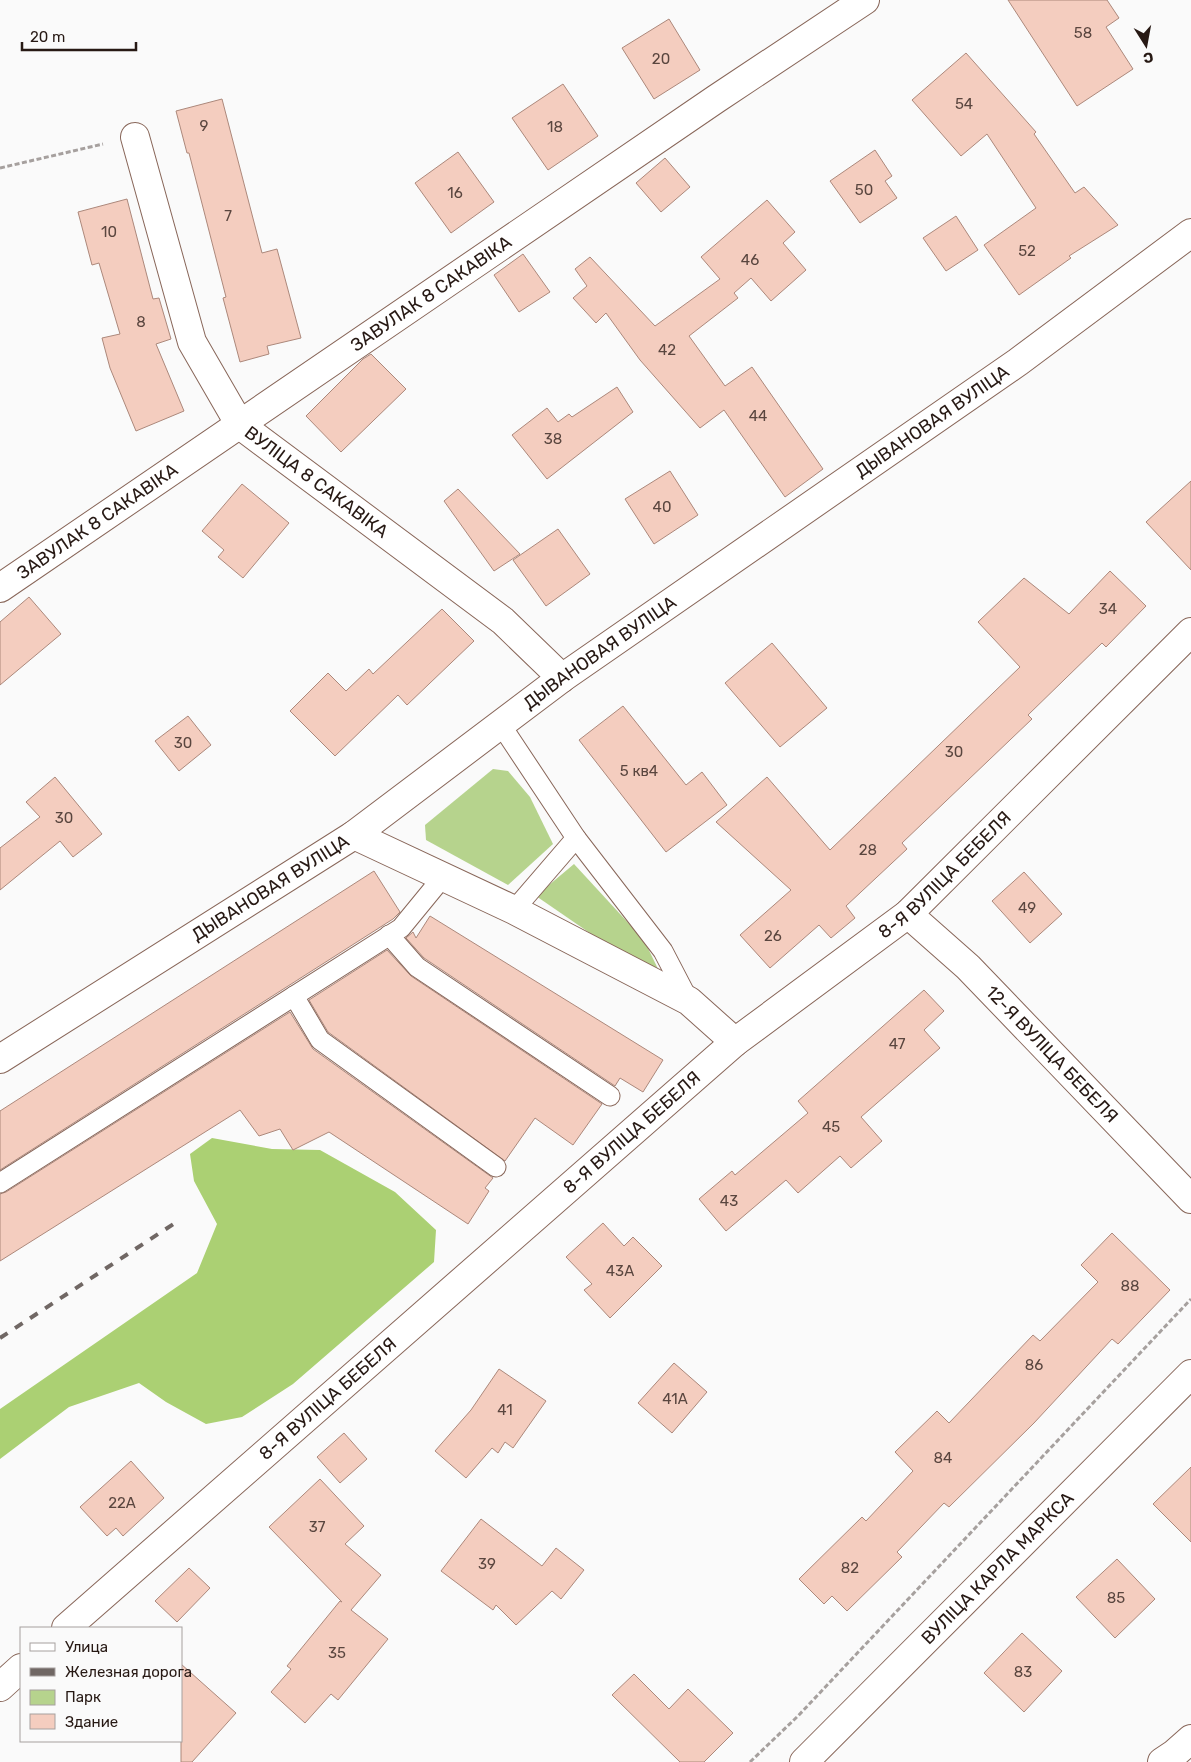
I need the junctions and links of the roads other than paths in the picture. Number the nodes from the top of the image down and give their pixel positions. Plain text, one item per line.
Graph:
1 (865, 0) edge
2 (136, 137) road end
3 (1191, 233) edge
4 (240, 425) junction
5 (0, 588) edge
6 (1191, 632) edge
7 (562, 678) junction
8 (501, 724) junction
9 (354, 835) junction
10 (576, 838) junction
11 (442, 878) junction
12 (514, 910) junction
13 (908, 914) junction
14 (389, 935) junction
15 (294, 996) junction
16 (689, 1001) junction
17 (735, 1042) junction
18 (0, 1059) edge
19 (610, 1096) dead end
20 (496, 1167) dead end
21 (0, 1183) edge
22 (1191, 1199) edge
23 (1191, 1374) edge
24 (67, 1627) edge
25 (20, 1669) edge
26 (0, 1686) edge
27 (1191, 1738) edge
28 (804, 1762) edge
29 (1162, 1762) edge

1 - 4 street, ЗАВУЛАК 8 САКАВІКА
2 - 4 street, ВУЛІЦА 8 САКАВІКА
3 - 7 street, ДЫВАНОВАЯ ВУЛІЦА
4 - 5 street, ЗАВУЛАК 8 САКАВІКА
4 - 7 street, ВУЛІЦА 8 САКАВІКА
6 - 13 street, 8-Я ВУЛІЦА БЕБЕЛЯ
7 - 8 street, ДЫВАНОВАЯ ВУЛІЦА
8 - 9 street, ДЫВАНОВАЯ ВУЛІЦА
8 - 10 lane
9 - 11 street
9 - 18 street, ДЫВАНОВАЯ ВУЛІЦА
10 - 12 lane
10 - 16 lane
11 - 12 street
11 - 14 lane
12 - 16 street
13 - 17 street, 8-Я ВУЛІЦА БЕБЕЛЯ
13 - 22 street, 12-Я ВУЛІЦА БЕБЕЛЯ
14 - 15 lane
14 - 19 lane
15 - 20 lane
15 - 21 lane
16 - 17 street
17 - 24 street, 8-Я ВУЛІЦА БЕБЕЛЯ
23 - 28 street, ВУЛІЦА КАРЛА МАРКСА
25 - 26 street
27 - 29 street

